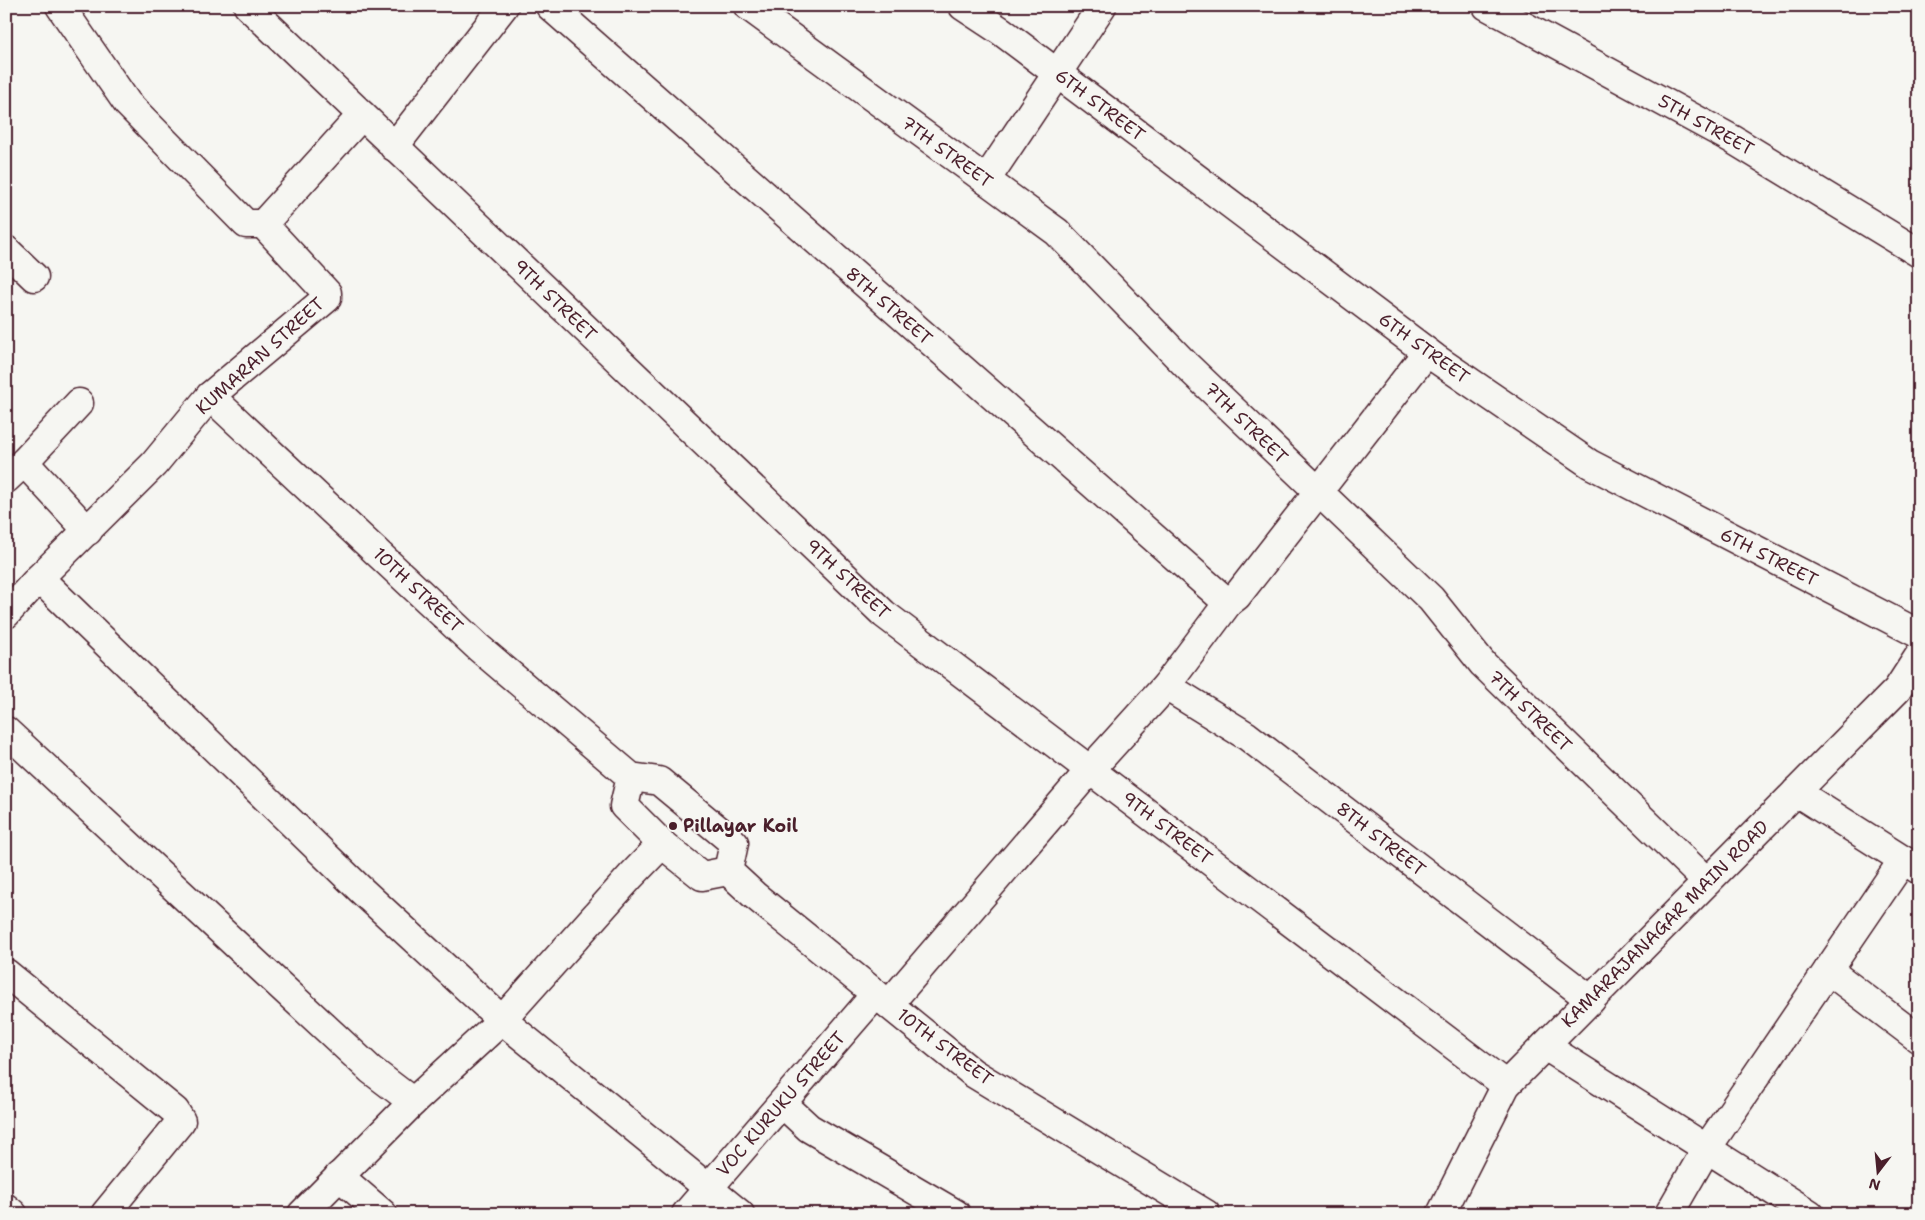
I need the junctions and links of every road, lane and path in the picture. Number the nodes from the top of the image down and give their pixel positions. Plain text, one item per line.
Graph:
1 (60, 6) edge
2 (248, 6) edge
3 (504, 6) edge
4 (550, 6) edge
5 (748, 6) edge
6 (964, 6) edge
7 (1102, 6) edge
8 (1487, 6) edge
9 (1057, 73) junction
10 (362, 115) junction
11 (394, 147) junction
12 (986, 180) junction
13 (264, 224) junction
14 (6, 250) edge
15 (1919, 253) edge
16 (34, 277) dead end
17 (1428, 352) junction
18 (210, 396) junction
19 (79, 403) dead end
20 (15, 470) edge
21 (1318, 491) junction
22 (88, 530) junction
23 (39, 578) junction
24 (1228, 603) junction
25 (6, 614) edge
26 (1919, 634) edge
27 (1919, 656) edge
28 (1166, 686) junction
29 (6, 731) edge
30 (1090, 770) junction
31 (631, 777) junction
32 (1796, 792) junction
33 (662, 844) junction
34 (1911, 865) edge
35 (728, 870) junction
36 (1707, 882) junction
37 (1828, 970) junction
38 (6, 973) edge
39 (882, 999) junction
40 (1591, 1000) junction
41 (502, 1020) junction
42 (1919, 1039) edge
43 (1545, 1046) junction
44 (1506, 1084) junction
45 (413, 1102) junction
46 (782, 1104) junction
47 (1706, 1148) junction
48 (338, 1176) junction
49 (708, 1189) junction
50 (6, 1208) edge
51 (13, 1214) edge
52 (105, 1214) edge
53 (302, 1214) edge
54 (383, 1214) edge
55 (686, 1214) edge
56 (740, 1214) edge
57 (956, 1214) edge
58 (1206, 1214) edge
59 (1441, 1214) edge
60 (1668, 1214) edge
61 (1810, 1214) edge

1 - 13 street
2 - 10 street, 9TH STREET
3 - 11 street
4 - 24 street, 8TH STREET
5 - 12 street, 7TH STREET
6 - 9 street, 6TH STREET
7 - 9 street
8 - 15 street, 5TH STREET
9 - 12 street
9 - 17 street, 6TH STREET
10 - 11 street, 9TH STREET
10 - 13 street
11 - 30 street, 9TH STREET
12 - 21 street, 7TH STREET
13 - 18 street, KUMARAN STREET
14 - 16 street
17 - 21 street, VOC KURUKU STREET
17 - 26 street, 6TH STREET
18 - 22 street, KUMARAN STREET
18 - 31 street, 10TH STREET
19 - 20 street
20 - 22 street
21 - 24 street, VOC KURUKU STREET
21 - 36 street, 7TH STREET
22 - 23 street, KUMARAN STREET
23 - 25 street, KUMARAN STREET
23 - 41 street
24 - 28 street, VOC KURUKU STREET
27 - 32 street, KAMARAJANAGAR MAIN ROAD
28 - 30 street, VOC KURUKU STREET
28 - 40 street, 8TH STREET
29 - 45 street
30 - 39 street, VOC KURUKU STREET
30 - 44 street, 9TH STREET
31 - 33 street
31 - 35 street
32 - 34 street
32 - 36 street, KAMARAJANAGAR MAIN ROAD
33 - 35 street
33 - 41 street
34 - 37 street
35 - 39 street, 10TH STREET
36 - 40 street, KAMARAJANAGAR MAIN ROAD
37 - 42 street
37 - 47 street
38 - 52 street
39 - 46 street, VOC KURUKU STREET
39 - 58 street, 10TH STREET
40 - 43 street, KAMARAJANAGAR MAIN ROAD
41 - 45 street
41 - 49 street
43 - 44 street, KAMARAJANAGAR MAIN ROAD
43 - 47 street
44 - 59 street, KAMARAJANAGAR MAIN ROAD
45 - 48 street
46 - 49 street, VOC KURUKU STREET
46 - 57 street
47 - 60 street
47 - 61 street
48 - 53 street
48 - 54 street
49 - 55 street, VOC KURUKU STREET
49 - 56 street
50 - 51 street

